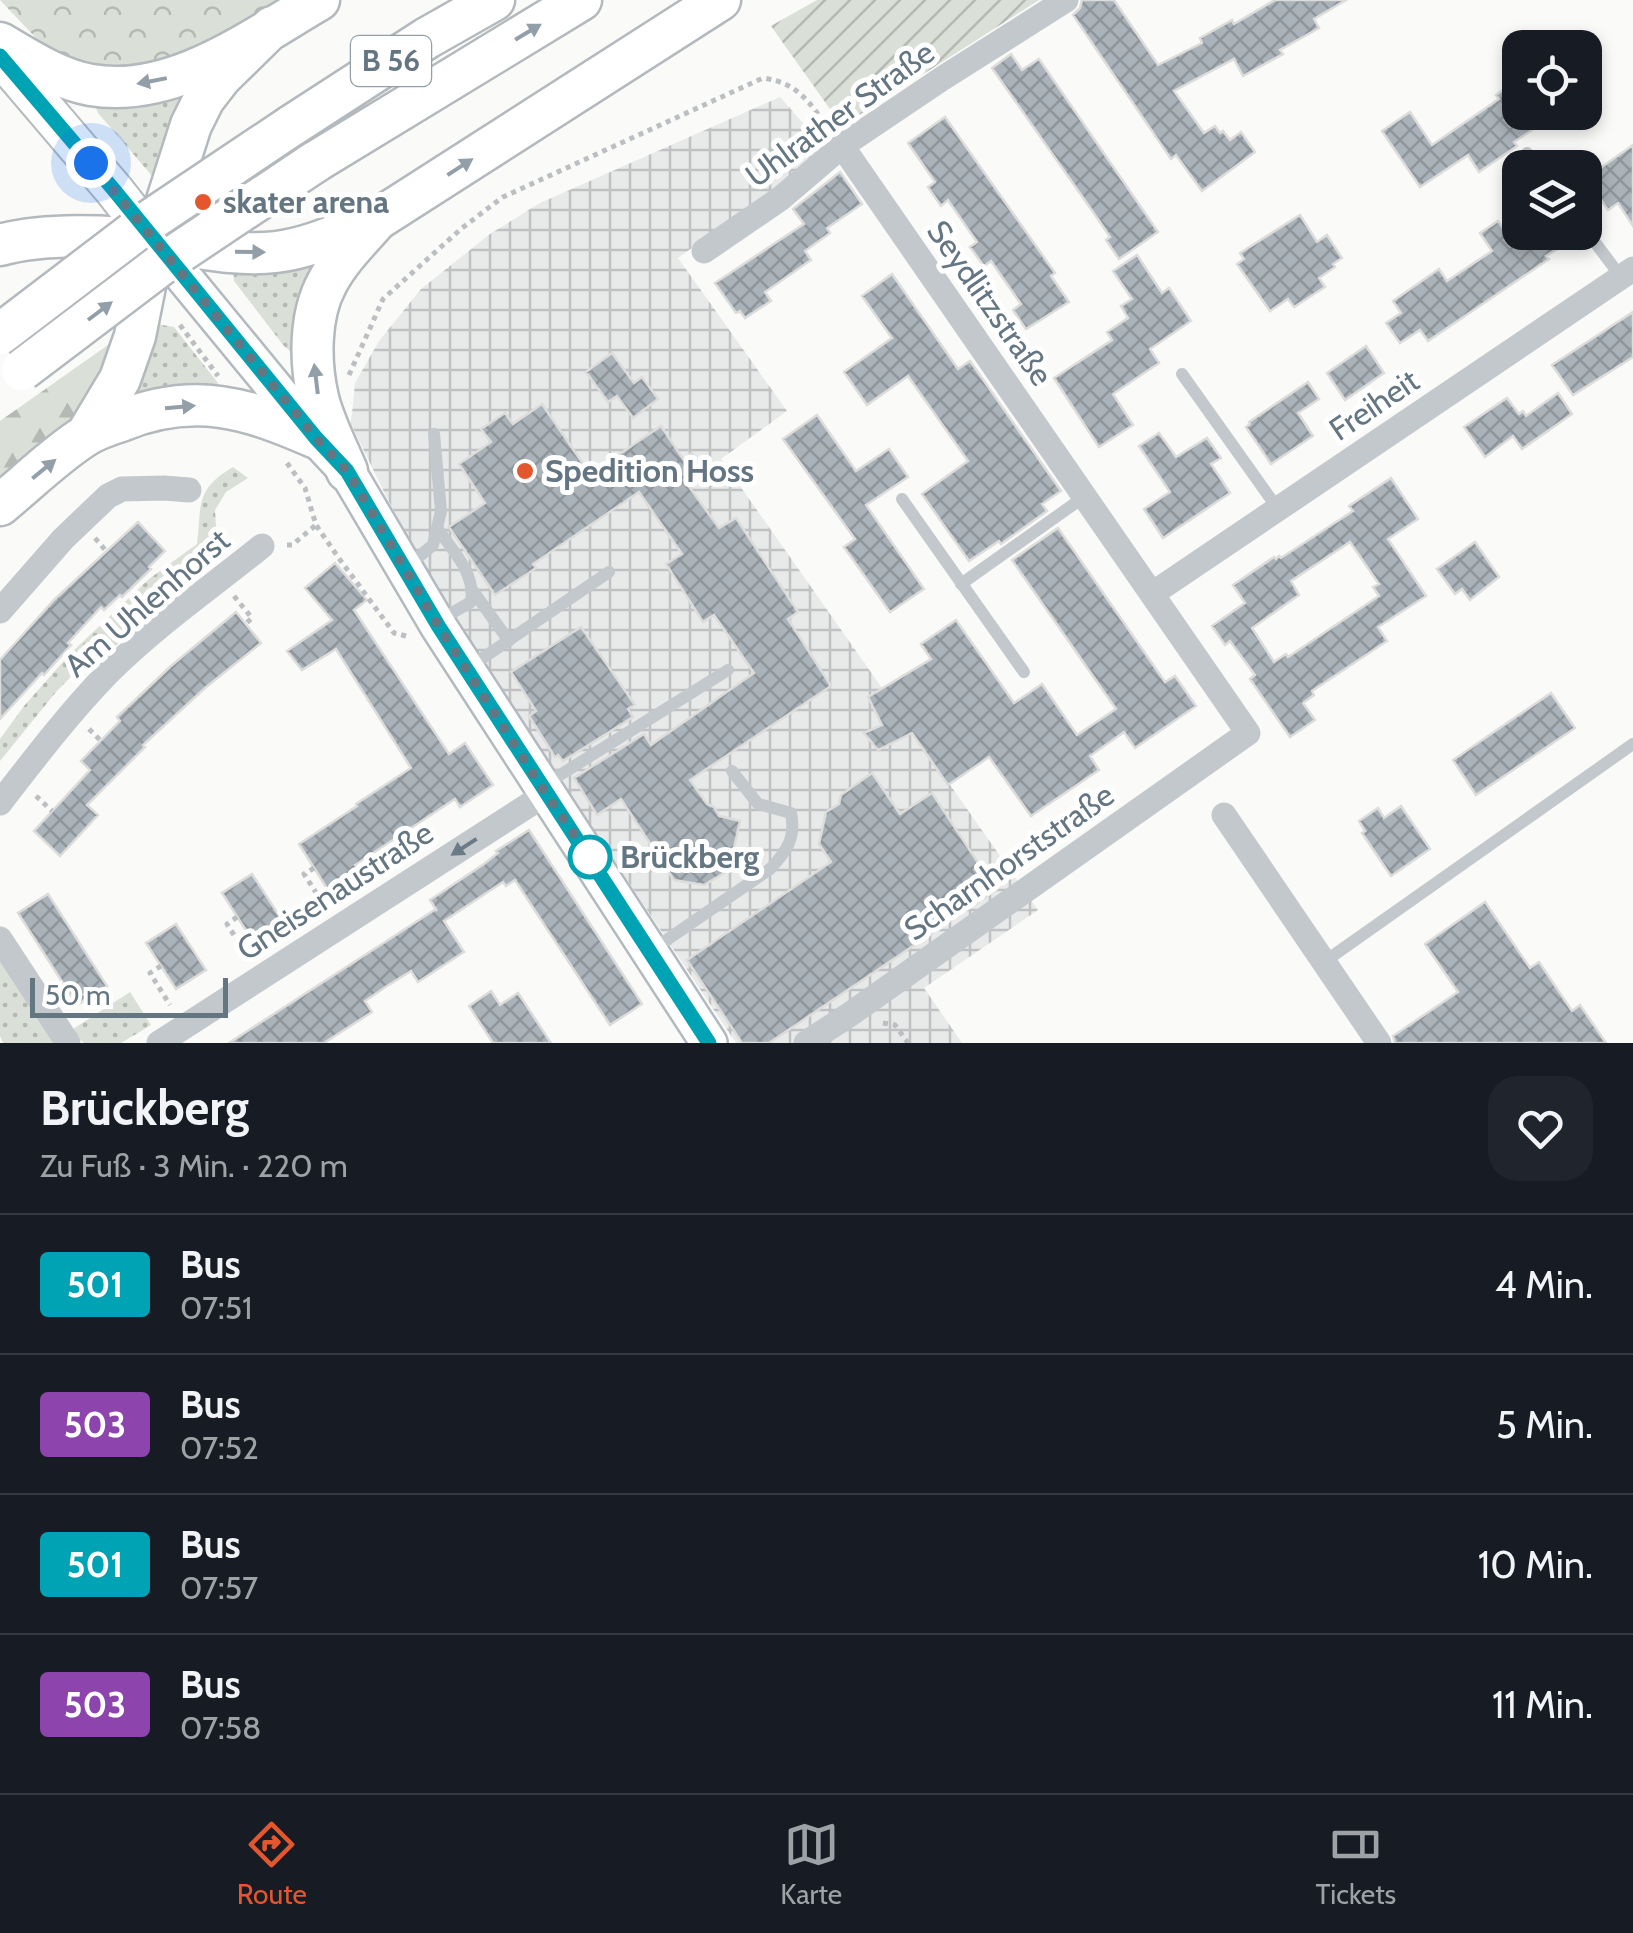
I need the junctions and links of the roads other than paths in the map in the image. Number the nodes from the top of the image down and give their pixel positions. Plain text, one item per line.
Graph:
1 (319, 0) edge
2 (494, 0) edge
3 (581, 0) edge
4 (720, 0) edge
5 (1066, 0) edge
6 (272, 27) junction
7 (0, 44) edge
8 (0, 56) edge
9 (836, 137) junction
10 (378, 219) junction
11 (154, 241) junction
12 (0, 245) edge
13 (1602, 246) edge
14 (704, 251) dead end
15 (1629, 274) edge
16 (0, 334) edge
17 (1182, 374) dead end
18 (11, 379) edge
19 (317, 419) junction
20 (87, 434) junction
21 (434, 434) dead end
22 (347, 471) joint
23 (189, 490) dead end
24 (1084, 497) junction
25 (902, 499) dead end
26 (0, 504) edge
27 (1278, 510) junction
28 (437, 528) junction
29 (262, 546) road end
30 (404, 568) junction
31 (609, 572) dead end
32 (961, 584) junction
33 (473, 591) junction
34 (1152, 594) junction
35 (0, 611) edge
36 (424, 630) junction
37 (509, 641) junction
38 (466, 669) junction
39 (728, 670) dead end
40 (1024, 672) dead end
41 (1248, 733) joint
42 (1633, 744) edge
43 (732, 771) dead end
44 (544, 790) junction
45 (0, 803) edge
46 (1224, 815) dead end
47 (0, 940) edge
48 (650, 951) junction
49 (1324, 962) junction
50 (68, 1043) edge
51 (158, 1043) edge
52 (709, 1043) edge
53 (806, 1043) edge
54 (1379, 1043) edge

1 - 6 highway
2 - 16 highway, B 56, bridge
18 -> 3 highway, B 56, bridge
10 -> 4 highway
5 - 9 street, Uhlrather Straße
6 -> 7 highway
6 - 11 highway
8 - 11 main road
9 - 14 street, Uhlrather Straße
9 - 24 street, Seydlitzstraße
11 -> 10 highway
19 -> 10 highway
11 - 12 highway
11 - 19 main road
11 - 20 highway
13 - 15 lane
15 - 27 street, Freiheit
17 - 27 lane
20 -> 19 highway
19 - 22 highway
26 -> 20 highway
21 - 28 lane
22 - 30 main road
23 - 35 street, Am Uhlenhorst
24 - 32 lane
24 - 34 street, Seydlitzstraße
25 - 32 lane
27 - 34 street, Freiheit
28 - 30 lane
28 - 33 lane
29 - 45 street, Am Uhlenhorst
30 - 36 main road
31 - 37 lane
32 - 40 lane
33 - 36 lane
33 - 37 lane
34 - 41 street, Seydlitzstraße
36 - 38 main road
37 - 38 lane
38 - 44 main road
39 - 44 lane
41 - 53 street, Scharnhorststraße
42 - 49 lane
43 - 48 lane
44 - 48 main road
44 -> 51 street, Gneisenaustraße
46 - 49 street
47 - 50 street
48 - 52 main road
49 - 54 street

